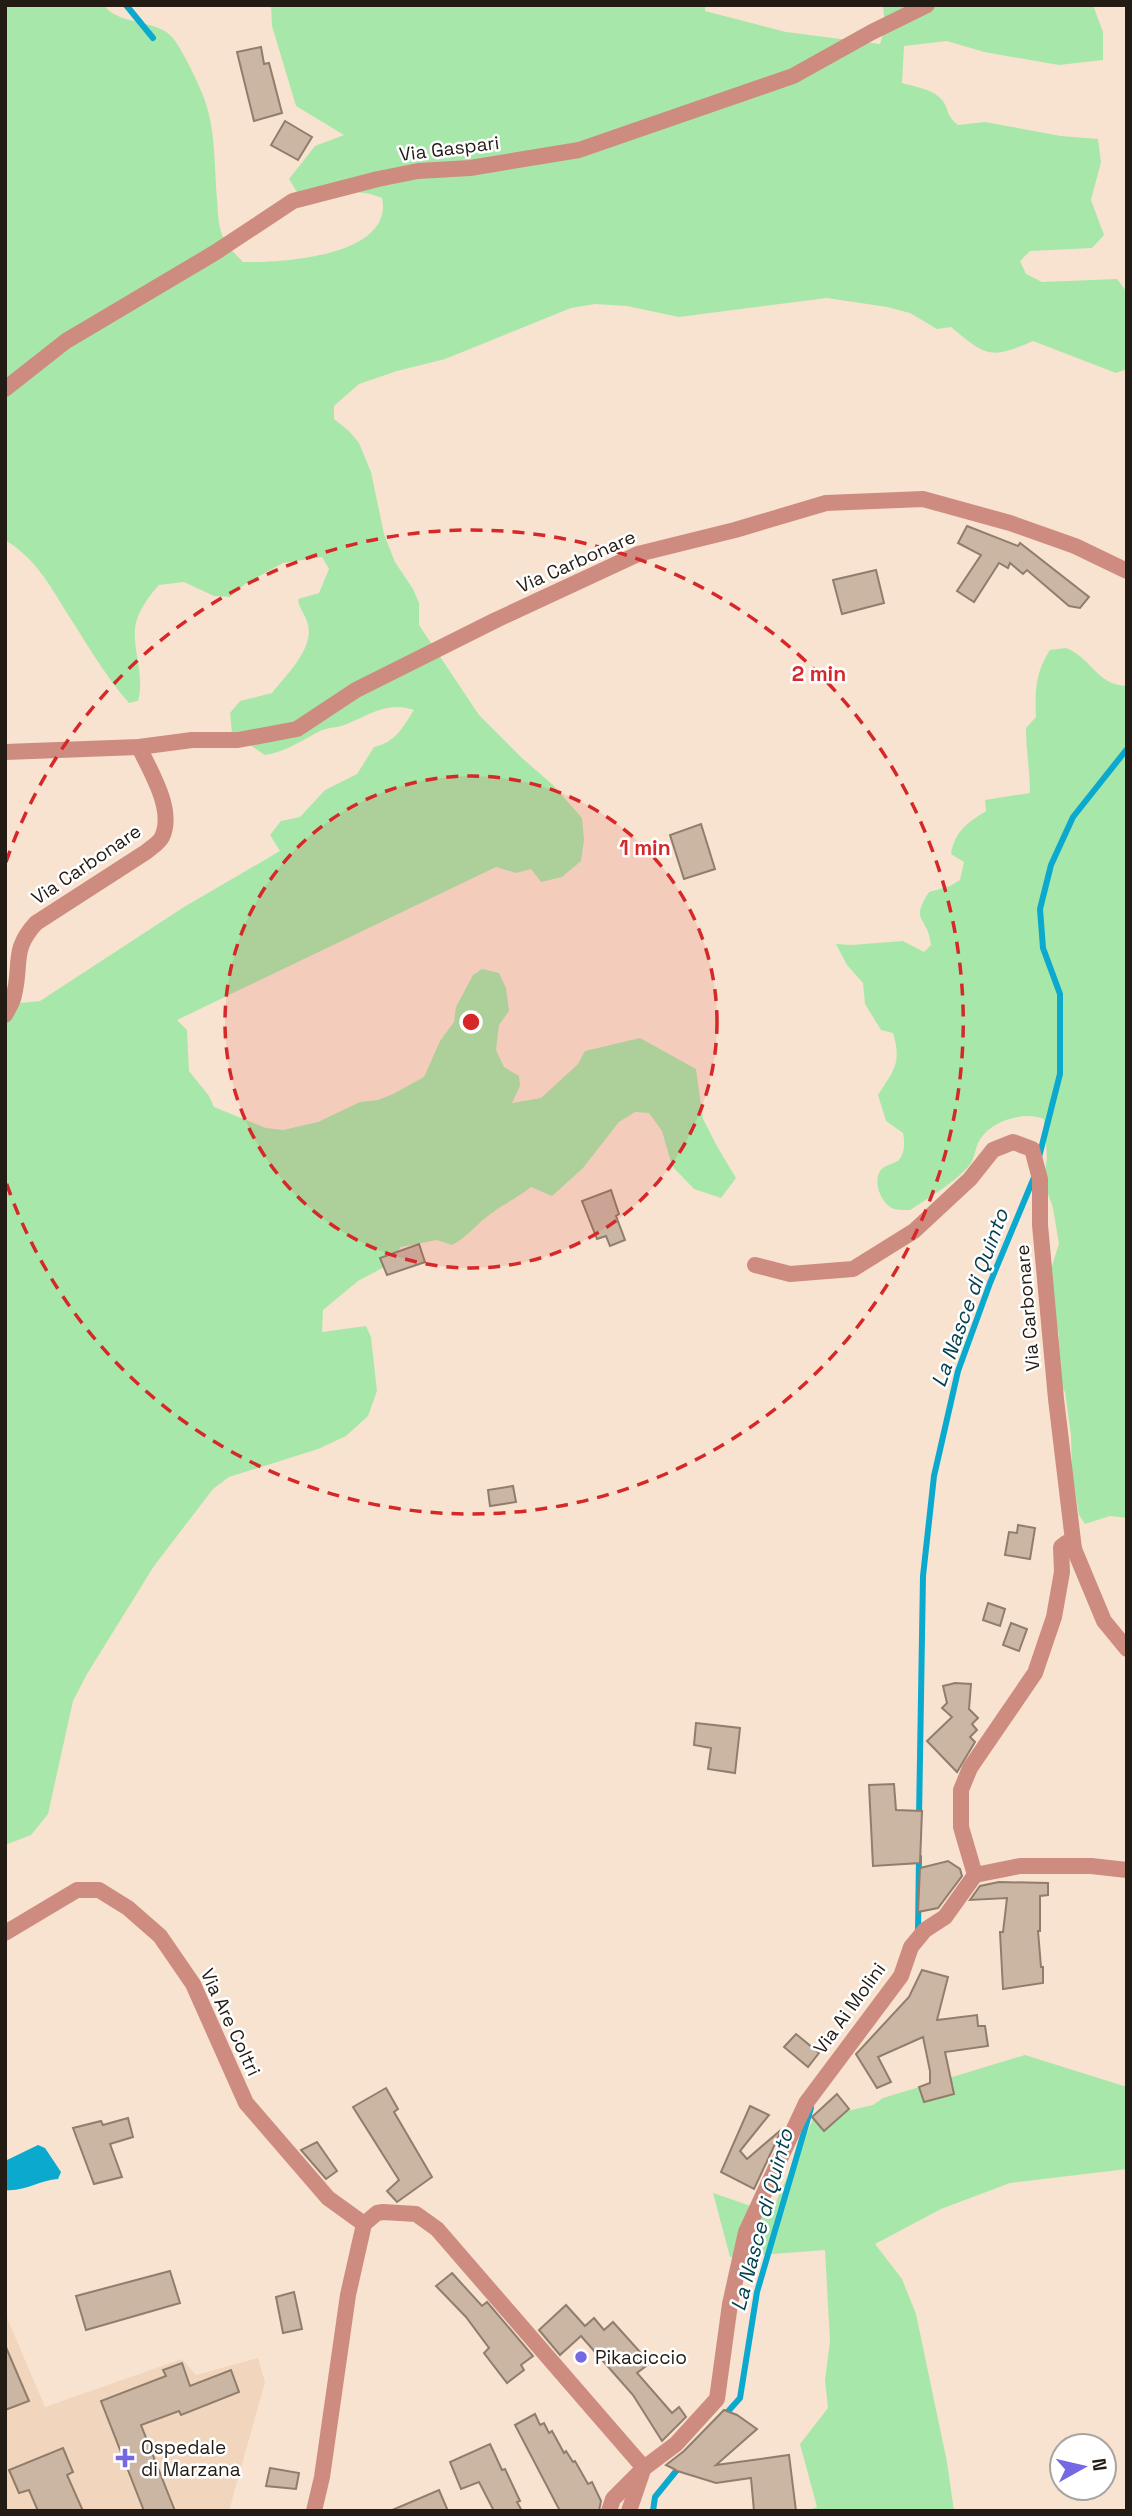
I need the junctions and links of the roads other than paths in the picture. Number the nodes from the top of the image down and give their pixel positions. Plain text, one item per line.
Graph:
1 (927, 5) edge
2 (5, 389) edge
3 (1127, 571) edge
4 (139, 747) junction
5 (5, 752) edge
6 (5, 1015) edge
7 (755, 1265) dead end
8 (1074, 1549) junction
9 (1127, 1649) edge
10 (1127, 1870) edge
11 (975, 1875) junction
12 (5, 1933) edge
13 (364, 2224) junction
14 (644, 2468) junction
15 (314, 2511) edge
16 (609, 2511) edge
17 (629, 2511) edge

1 - 2 street, Via Gaspari
3 - 4 street, Via Carbonare
4 - 5 street, Via Carbonare
4 - 6 street, Via Carbonare
7 - 8 street, Via Carbonare
8 - 9 street, Via Carbonare
8 - 11 street
10 - 11 street
11 - 14 street, Via Ai Molini
12 - 13 street, Via Are Coltri
13 - 14 street
13 - 15 street
14 - 16 street, Via Ai Molini
14 - 17 street

